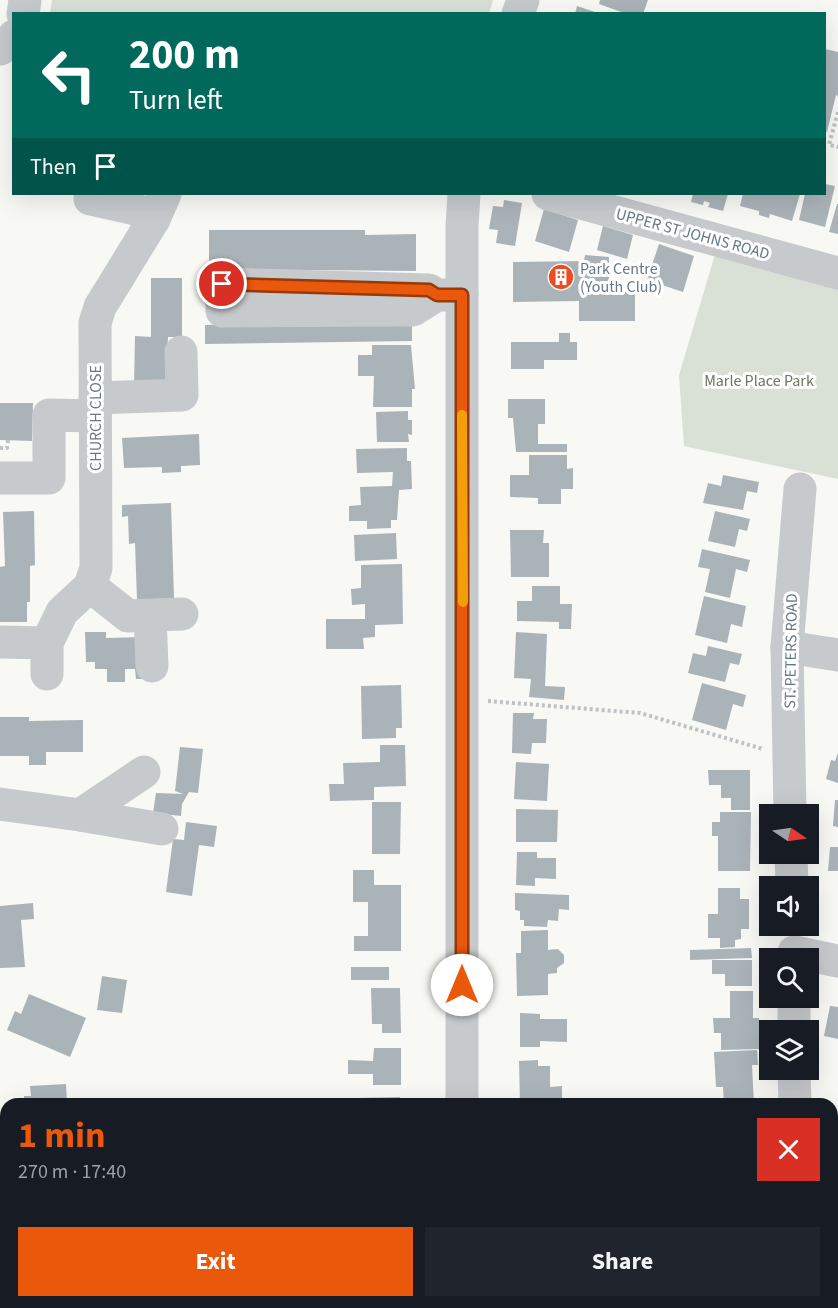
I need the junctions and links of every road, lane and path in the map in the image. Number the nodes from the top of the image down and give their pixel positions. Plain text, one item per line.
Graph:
1 (12, 39) edge
2 (0, 50) edge
3 (838, 112) edge
4 (838, 147) edge
5 (464, 195) edge
6 (552, 195) edge
7 (90, 200) dead end
8 (160, 206) edge
9 (838, 273) edge
10 (450, 295) junction
11 (181, 352) dead end
12 (95, 407) junction
13 (8, 440) dead end
14 (0, 448) edge
15 (0, 478) edge
16 (800, 489) dead end
17 (90, 586) junction
18 (0, 642) edge
19 (787, 647) junction
20 (838, 655) edge
21 (152, 666) dead end
22 (463, 699) junction
23 (788, 756) junction
24 (144, 772) dead end
25 (0, 804) edge
26 (790, 804) edge
27 (80, 815) junction
28 (162, 829) dead end
29 (793, 945) edge
30 (838, 961) edge
31 (794, 1080) edge
32 (462, 1098) edge
33 (795, 1098) edge

1 - 2 street
3 - 4 path
5 - 10 street
6 - 9 street, UPPER ST JOHNS ROAD
7 - 8 street
8 - 12 street, CHURCH CLOSE
10 - 10 street
10 - 22 street
11 - 12 street
12 - 15 street
12 - 17 street, CHURCH CLOSE
13 - 14 path
16 - 19 street, ST. PETERS ROAD
17 - 18 street
17 - 21 street
19 - 20 street
19 - 23 street, ST. PETERS ROAD
22 - 23 path
22 - 32 street
23 - 26 street, ST. PETERS ROAD
24 - 27 street
25 - 27 street
27 - 28 street
29 - 30 street
31 - 33 street

